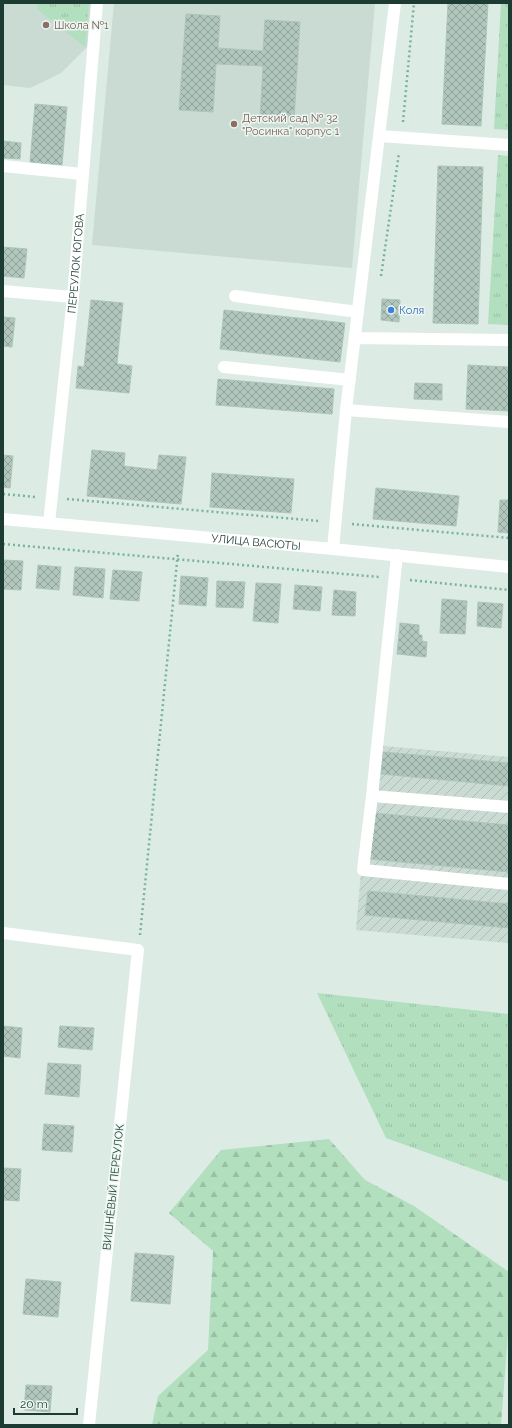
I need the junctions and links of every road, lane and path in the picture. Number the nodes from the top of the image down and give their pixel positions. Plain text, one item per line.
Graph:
1 (97, 3) edge
2 (395, 3) edge
3 (414, 3) edge
4 (379, 136) junction
5 (401, 137) junction
6 (509, 145) edge
7 (3, 166) edge
8 (82, 174) junction
9 (381, 276) dead end
10 (3, 290) edge
11 (235, 296) dead end
12 (72, 297) junction
13 (358, 312) junction
14 (355, 338) junction
15 (509, 340) edge
16 (224, 367) dead end
17 (350, 380) junction
18 (346, 410) junction
19 (509, 422) edge
20 (3, 494) edge
21 (51, 498) junction
22 (3, 519) edge
23 (336, 522) junction
24 (49, 523) junction
25 (180, 535) junction
26 (509, 538) edge
27 (3, 544) edge
28 (333, 549) junction
29 (397, 555) junction
30 (177, 558) junction
31 (509, 566) edge
32 (395, 578) junction
33 (509, 590) edge
34 (372, 796) junction
35 (509, 807) edge
36 (509, 884) edge
37 (3, 933) edge
38 (138, 950) junction
39 (89, 1425) edge

1 - 8 street, ПЕРЕУЛОК ЮГОВА
2 - 4 street
3 - 5 path
4 - 5 street
4 - 13 street
5 - 6 street
5 - 9 path
7 - 8 street
8 - 12 street, ПЕРЕУЛОК ЮГОВА
10 - 12 street
11 - 13 street
12 - 21 street, ПЕРЕУЛОК ЮГОВА
13 - 14 street
14 - 15 street
14 - 17 street
16 - 17 street
17 - 18 street
18 - 19 street
18 - 23 street
20 - 21 path
21 - 23 path
21 - 24 street, ПЕРЕУЛОК ЮГОВА
22 - 24 street, УЛИЦА ВАСЮТЫ
23 - 26 path
23 - 28 street
24 - 25 street, УЛИЦА ВАСЮТЫ
25 - 28 street, УЛИЦА ВАСЮТЫ
25 - 30 path
27 - 30 path
28 - 29 street, УЛИЦА ВАСЮТЫ
29 - 31 street, УЛИЦА ВАСЮТЫ
29 - 32 street
30 - 32 path
30 - 38 path
32 - 33 path
32 - 34 street
34 - 35 street
34 - 36 street
37 - 38 street
38 - 39 street, ВИШНЁВЫЙ ПЕРЕУЛОК

